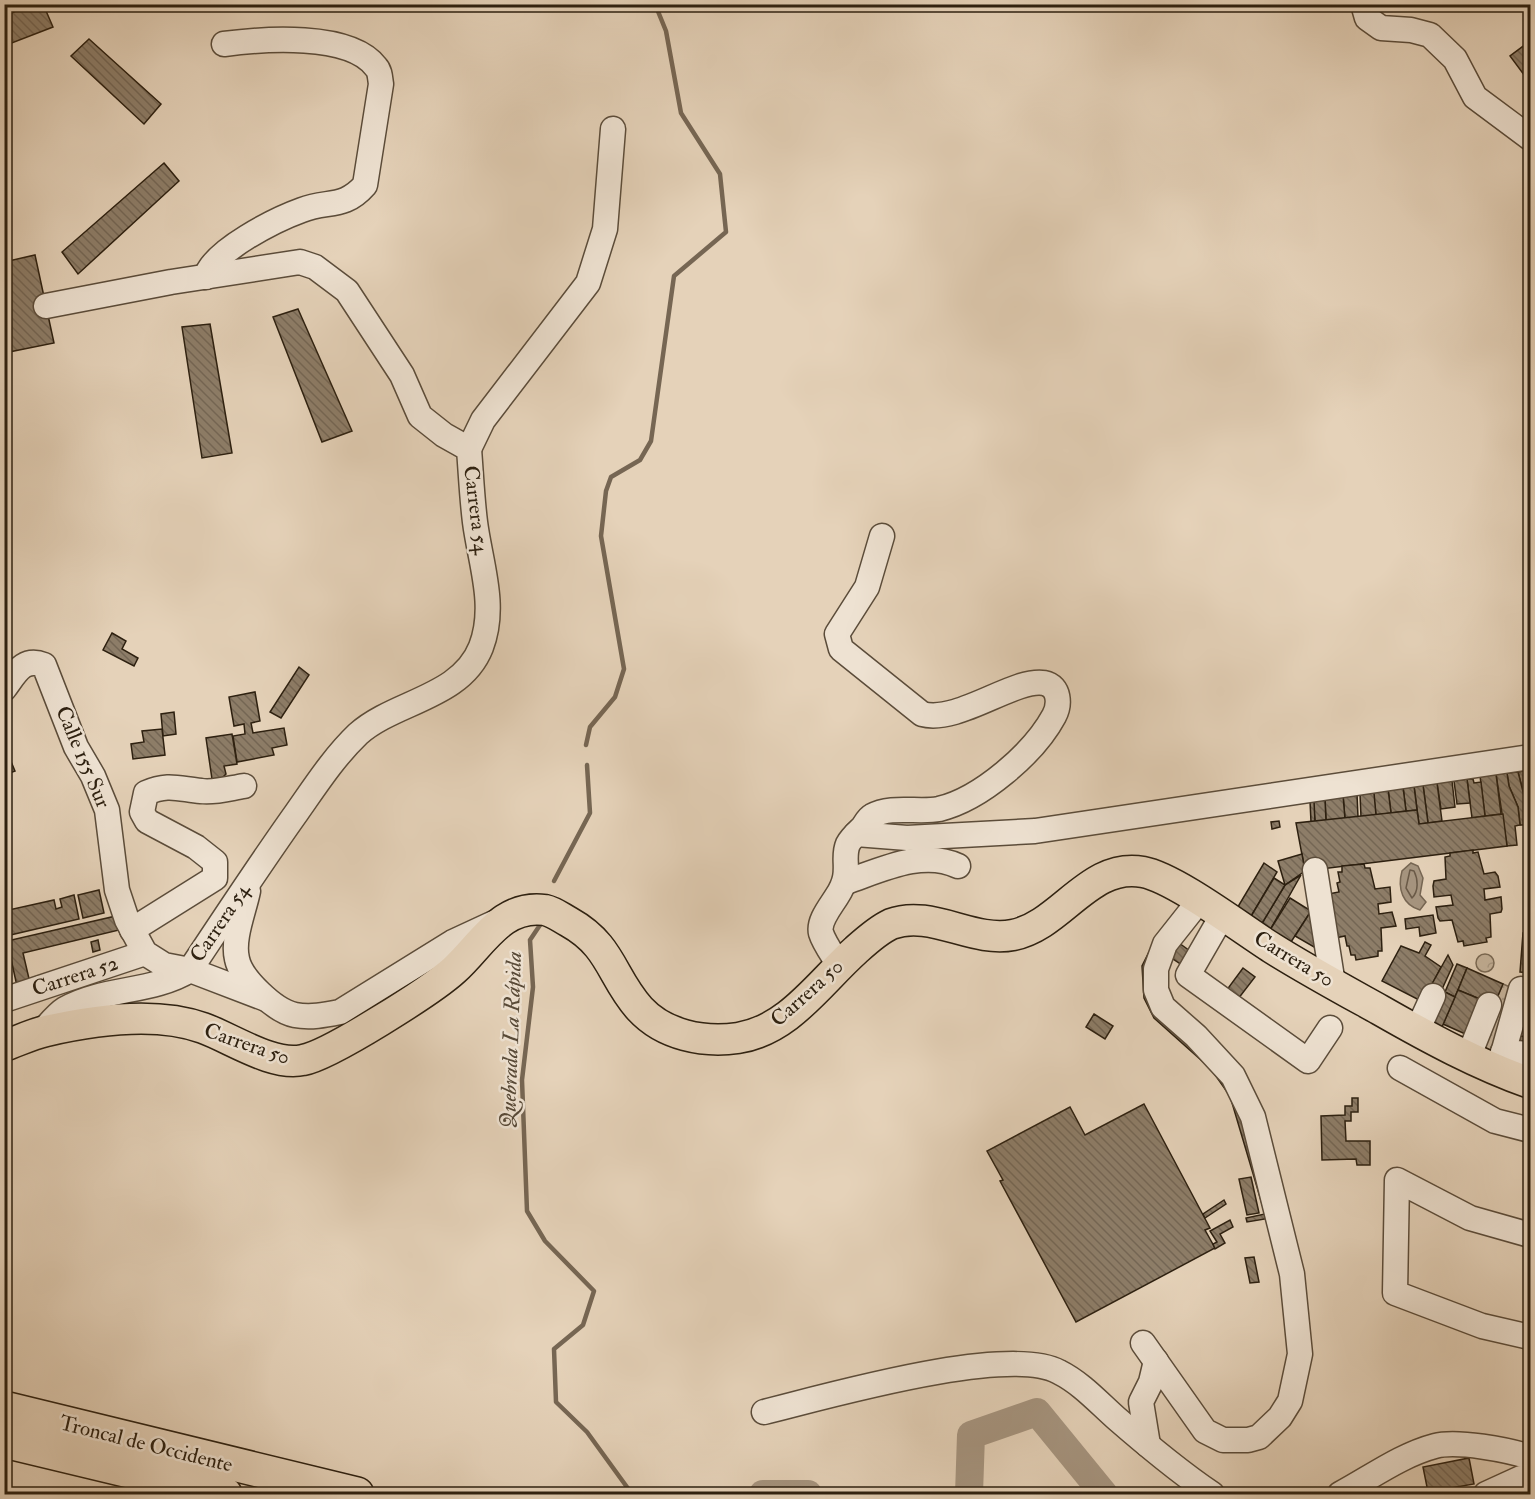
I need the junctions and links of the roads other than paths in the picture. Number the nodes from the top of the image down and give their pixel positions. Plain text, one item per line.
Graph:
1 (1363, 4) edge
2 (224, 44) dead end
3 (613, 129) dead end
4 (1530, 138) edge
5 (206, 277) junction
6 (46, 306) dead end
7 (469, 450) junction
8 (882, 536) dead end
9 (4, 690) edge
10 (1530, 757) edge
11 (244, 786) dead end
12 (856, 834) junction
13 (958, 866) dead end
14 (1315, 870) dead end
15 (251, 877) junction
16 (846, 882) junction
17 (1211, 908) junction
18 (498, 921) junction
19 (132, 930) junction
20 (145, 953) junction
21 (839, 965) junction
22 (190, 969) junction
23 (1334, 984) junction
24 (1521, 989) dead end
25 (1433, 996) dead end
26 (266, 999) junction
27 (4, 1000) edge
28 (1490, 1005) dead end
29 (1330, 1028) dead end
30 (1417, 1031) junction
31 (42, 1032) junction
32 (4, 1046) edge
33 (1530, 1054) edge
34 (1468, 1058) junction
35 (1500, 1062) junction
36 (1400, 1068) dead end
37 (1530, 1083) edge
38 (1530, 1130) edge
39 (1530, 1235) edge
40 (1530, 1337) edge
41 (4, 1408) edge
42 (764, 1412) dead end
43 (4, 1441) edge
44 (1148, 1445) junction
45 (1526, 1475) edge
46 (225, 1494) edge
47 (357, 1494) edge
48 (1212, 1494) edge
49 (1340, 1494) edge
50 (1486, 1494) edge

1 - 4 street
2 - 5 street
3 - 7 street
5 - 6 street, Carrera 54
5 - 7 street, Carrera 54
7 - 15 street, Carrera 54
8 - 12 street
9 - 19 street, Calle 155 Sur
10 - 12 street
11 - 19 street
12 - 16 street
13 - 16 street
14 - 23 street
15 - 22 street, Carrera 54
15 - 26 street, Carrera 54
16 - 21 street
17 - 21 main road, Carrera 50
17 - 23 main road, Carrera 50
17 - 29 street
17 - 44 street
18 - 21 main road, Carrera 50
18 - 26 street, Carrera 54
18 - 31 main road, Carrera 50
19 - 20 street, Calle 155 Sur
20 - 22 street
20 - 27 street, Carrera 52
22 - 26 street
22 - 31 street
23 - 30 main road, Carrera 50
24 - 35 street
25 - 30 street
28 - 34 street
30 - 34 main road, Carrera 50
31 - 32 main road, Carrera 50
33 - 35 street
34 - 35 main road, Carrera 50
35 - 37 main road, Carrera 50
36 - 38 street
39 - 40 street
41 - 47 highway, Troncal de Occidente
42 - 44 street
43 - 46 highway, Troncal de Occidente
44 - 48 street
45 - 49 street
45 - 50 street

